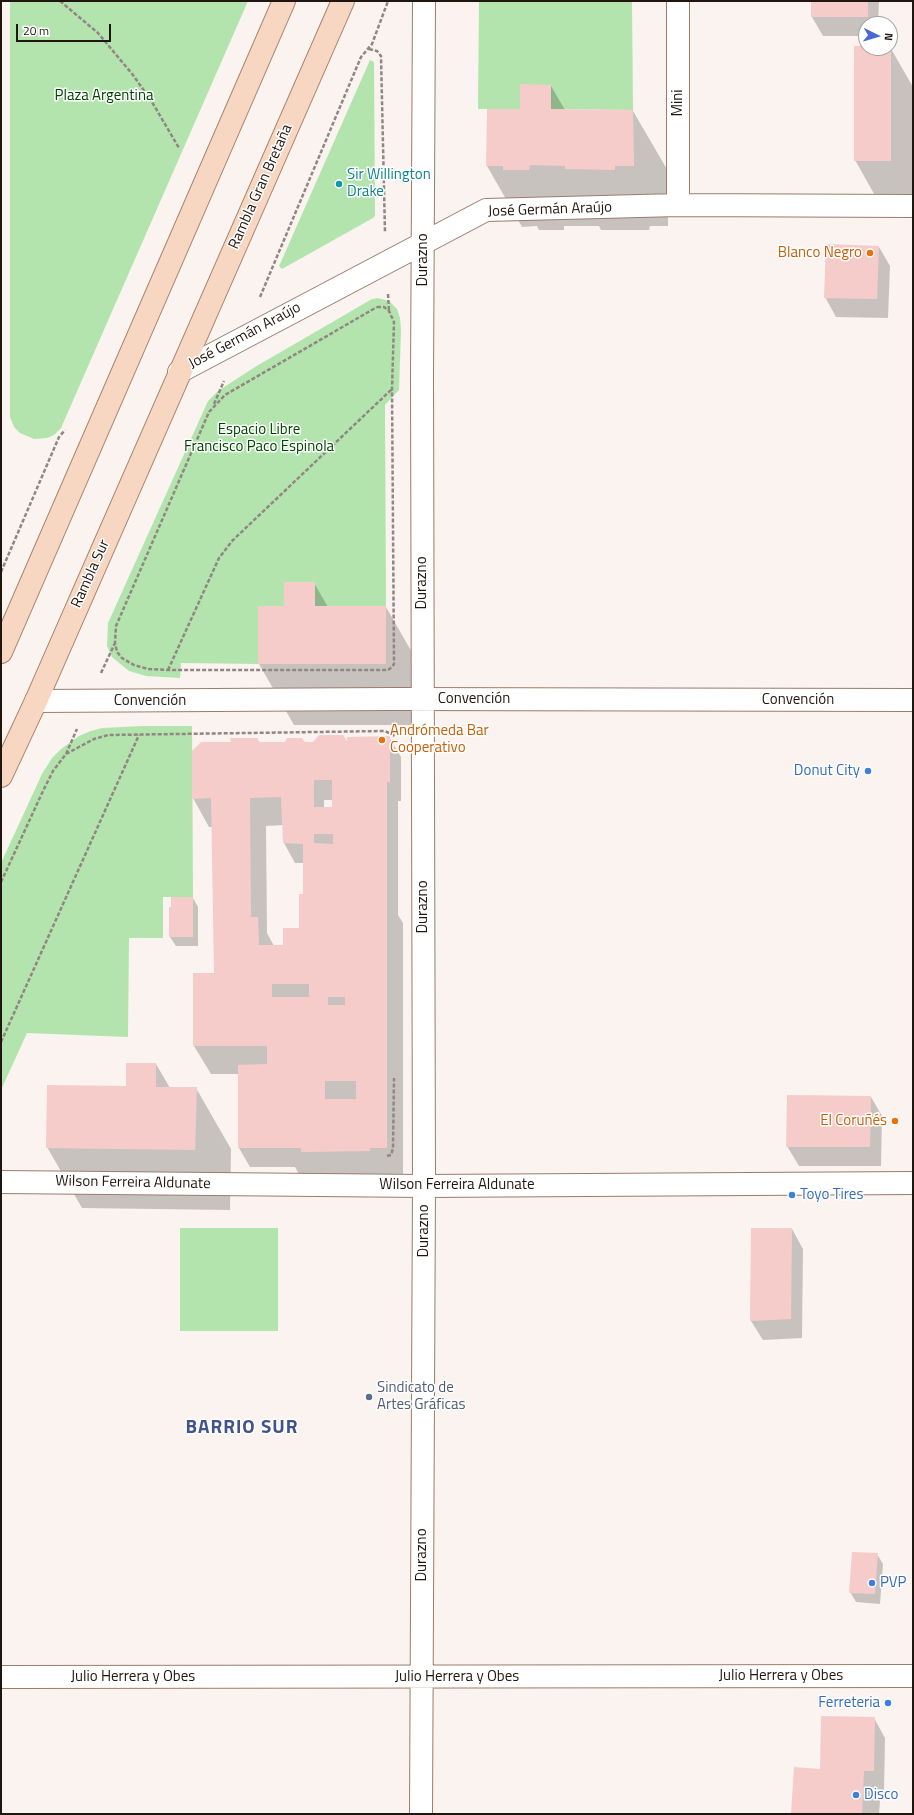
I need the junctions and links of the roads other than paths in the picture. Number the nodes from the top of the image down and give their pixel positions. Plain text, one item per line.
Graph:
1 (284, 1) edge
2 (342, 1) edge
3 (424, 1) edge
4 (678, 1) edge
5 (678, 205) junction
6 (913, 206) edge
7 (422, 242) junction
8 (179, 372) junction
9 (1, 652) edge
10 (422, 699) junction
11 (913, 700) edge
12 (36, 701) junction
13 (1, 776) edge
14 (1, 1182) edge
15 (913, 1183) edge
16 (424, 1186) junction
17 (913, 1676) edge
18 (1, 1677) edge
19 (421, 1677) junction
20 (421, 1814) edge

1 - 9 main road
2 - 8 main road, Rambla Gran Bretaña
3 - 7 street, Durazno
4 - 5 street, Mini
5 - 6 street, José Germán Araújo
5 - 7 street, José Germán Araújo
7 - 8 street, José Germán Araújo
7 - 10 street, Durazno
8 - 12 main road, Rambla Sur
10 - 11 street, Convención
10 - 12 street, Convención
10 - 16 street, Durazno
12 - 13 main road, Rambla Sur
14 - 16 street, Wilson Ferreira Aldunate
15 - 16 street, Wilson Ferreira Aldunate
16 - 19 street, Durazno
17 - 19 street, Julio Herrera y Obes
18 - 19 street, Julio Herrera y Obes
19 - 20 street, Durazno

